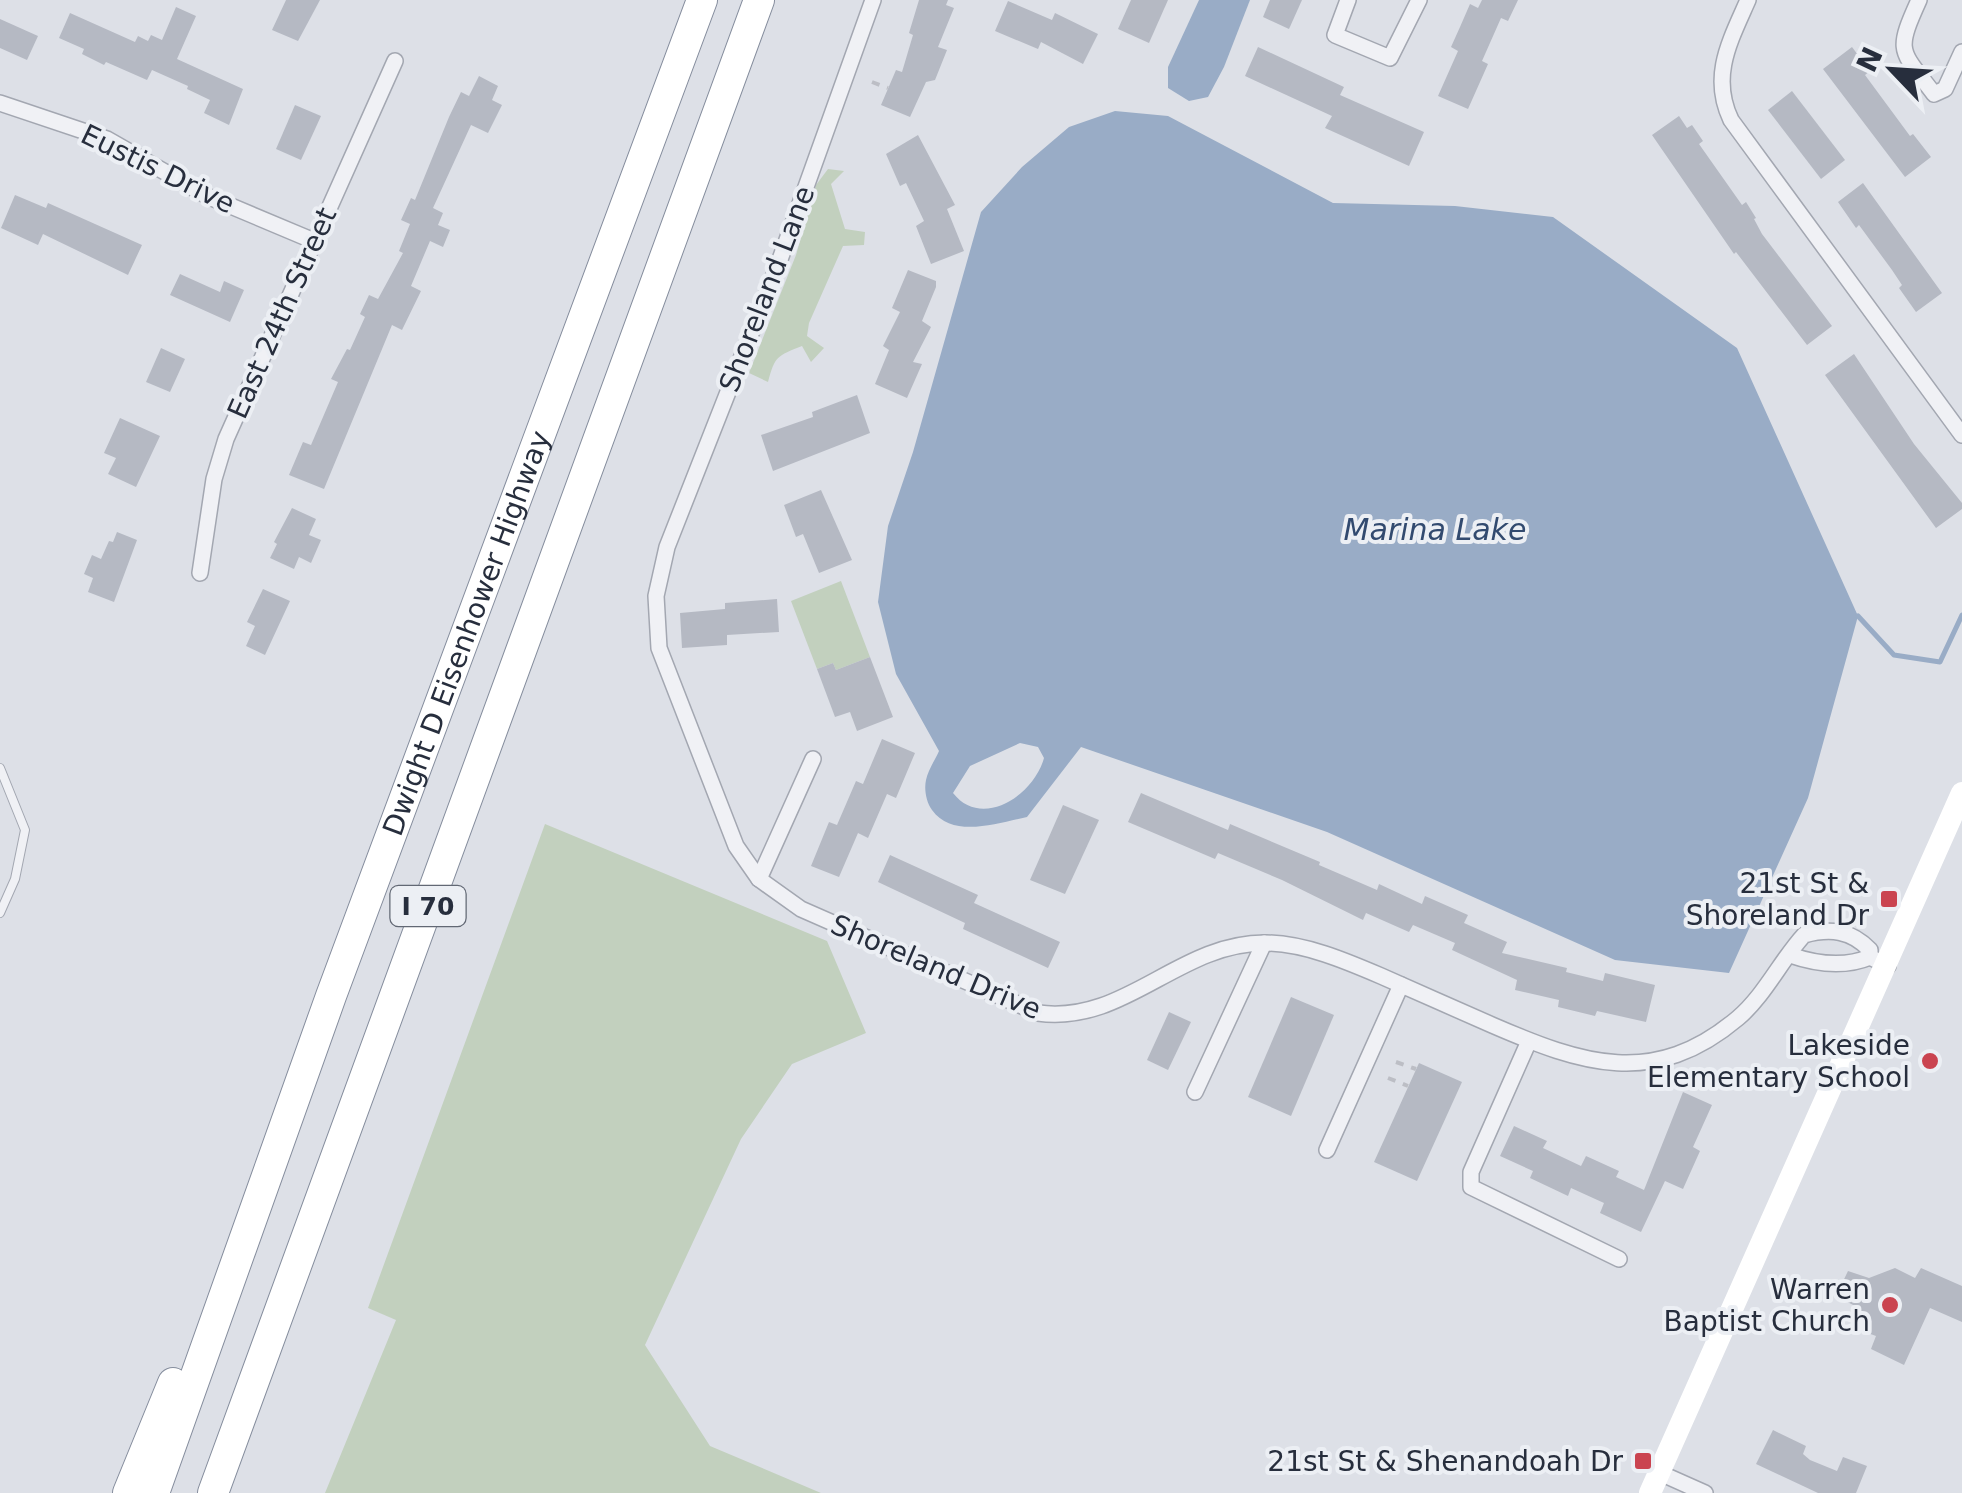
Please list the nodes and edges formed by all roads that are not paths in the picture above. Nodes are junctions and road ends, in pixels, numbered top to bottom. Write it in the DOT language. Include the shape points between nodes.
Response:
graph roads {
  1 [pos="702,0"];
  2 [pos="758,0"];
  3 [pos="873,0"];
  4 [pos="1348,0"];
  5 [pos="1419,0"];
  6 [pos="1748,0"];
  7 [pos="1919,0"];
  8 [pos="1962,52"];
  9 [pos="395,61"];
  10 [pos="0,103"];
  11 [pos="314,241"];
  12 [pos="1962,435"];
  13 [pos="200,573"];
  14 [pos="658,578"];
  15 [pos="813,759"];
  16 [pos="0,768"];
  17 [pos="1962,793"];
  18 [pos="759,880"];
  19 [pos="0,913"];
  20 [pos="1264,943"];
  21 [pos="1790,954"];
  22 [pos="1879,961"];
  23 [pos="1401,985"];
  24 [pos="331,996"];
  25 [pos="1529,1041"];
  26 [pos="1195,1092"];
  27 [pos="1327,1150"];
  28 [pos="324,1188"];
  29 [pos="1619,1259"];
  30 [pos="1655,1483"];
  31 [pos="128,1493"];
  32 [pos="154,1493"];
  33 [pos="213,1493"];
  34 [pos="228,1493"];
  35 [pos="1705,1493"];
  1 -- 24 [label="highway, Dwight D Eisenhower Highway / I 70"];
  2 -- 28 [label="highway, Dwight D Eisenhower Highway / I 70"];
  3 -- 14 [label="street, Shoreland Lane"];
  4 -- 5 [label="street" via="1333,32 1390,58"];
  6 -- 12 [label="street" via="1725,54 1722,100"];
  7 -- 8 [label="street" via="1902,48 1934,94 1945,89"];
  9 -- 11 [label="street, East 24th Street"];
  10 -- 11 [label="street, Eustis Drive" via="106,139 200,193"];
  11 -- 13 [label="street, East 24th Street" via="226,438"];
  14 -- 18 [label="street, Shoreland Drive" via="656,631 666,672 736,846"];
  15 -- 18 [label="street"];
  16 -- 19 [label="lane" via="26,830"];
  17 -- 22 [label="main road"];
  18 -- 20 [label="street, Shoreland Drive" via="801,909 1030,1011 1057,1016 1102,1009 1195,960"];
  20 -- 23 [label="street, Shoreland Drive" via="1322,954"];
  20 -- 26 [label="street"];
  21 -- 22 [label="street" via="1829,963"];
  21 -- 22 [label="street, Shoreland Drive" via="1804,934 1837,931 1861,940"];
  21 -- 25 [label="street, Shoreland Drive" via="1738,1018 1670,1056 1600,1063"];
  22 -- 30 [label="main road"];
  23 -- 25 [label="street, Shoreland Drive"];
  23 -- 27 [label="street"];
  24 -- 31 [label="highway"];
  24 -- 32 [label="highway, Dwight D Eisenhower Highway / I 70"];
  25 -- 29 [label="street" via="1471,1172 1471,1187"];
  28 -- 33 [label="highway, Dwight D Eisenhower Highway / I 70"];
  28 -- 34 [label="highway"];
  30 -- 35 [label="street"];
}
